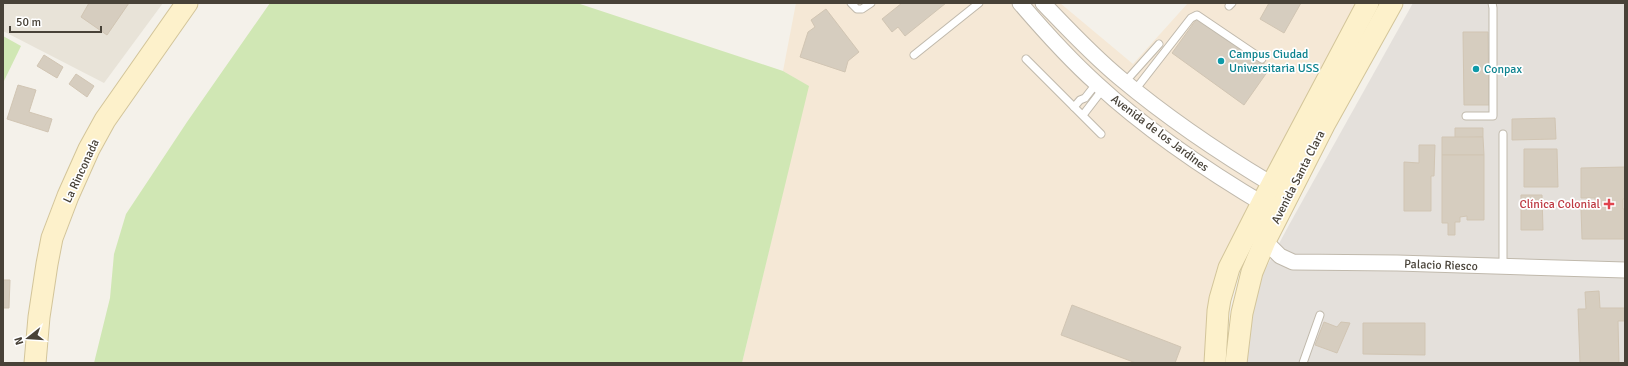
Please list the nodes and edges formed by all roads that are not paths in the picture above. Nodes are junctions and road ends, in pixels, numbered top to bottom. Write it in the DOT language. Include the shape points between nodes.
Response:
graph roads {
  1 [pos="187,3"];
  2 [pos="851,3"];
  3 [pos="871,3"];
  4 [pos="980,3"];
  5 [pos="1020,3"];
  6 [pos="1043,3"];
  7 [pos="1368,3"];
  8 [pos="1392,3"];
  9 [pos="1492,3"];
  10 [pos="1159,44"];
  11 [pos="914,55"];
  12 [pos="1262,59"];
  13 [pos="1026,60"];
  14 [pos="1105,64"];
  15 [pos="1127,83"];
  16 [pos="1100,86"];
  17 [pos="1074,107"];
  18 [pos="1083,115"];
  19 [pos="1466,116"];
  20 [pos="1101,134"];
  21 [pos="1503,134"];
  22 [pos="1281,189"];
  23 [pos="1270,208"];
  24 [pos="1265,241"];
  25 [pos="1503,267"];
  26 [pos="1625,270"];
  27 [pos="1320,315"];
  28 [pos="35,363"];
  29 [pos="1215,363"];
  30 [pos="1236,363"];
  31 [pos="1303,363"];
  1 -- 28 [label="street, La Rinconada" via="105,120 68,196 52,238 46,264"];
  2 -- 3 [label="lane" via="857,9"];
  4 -- 11 [label="lane"];
  5 -- 16 [label="street, Avenida de los Jardines" via="1061,49"];
  6 -- 14 [label="street, Avenida de los Jardines"];
  7 -- 22 [label="street, Avenida Santa Clara"];
  8 -- 22 [label="street, Avenida Santa Clara" via="1324,125"];
  9 -- 19 [label="lane" via="1493,116"];
  10 -- 15 [label="lane"];
  12 -- 15 [label="lane" via="1197,14"];
  13 -- 17 [label="lane"];
  14 -- 15 [label="street, Avenida de los Jardines"];
  14 -- 16 [label="street"];
  15 -- 16 [label="street" via="1111,80"];
  15 -- 22 [label="street, Avenida de los Jardines" via="1198,136"];
  16 -- 17 [label="lane"];
  16 -- 18 [label="lane"];
  16 -- 23 [label="street, Avenida de los Jardines" via="1165,140"];
  17 -- 18 [label="lane"];
  18 -- 20 [label="lane"];
  21 -- 25 [label="lane"];
  22 -- 23 [label="street, Avenida Santa Clara"];
  23 -- 24 [label="street, Avenida Santa Clara"];
  23 -- 29 [label="street, Avenida Santa Clara" via="1236,252 1225,281 1218,311"];
  24 -- 25 [label="street, Palacio Riesco" via="1280,256 1293,262"];
  24 -- 30 [label="street, Avenida Santa Clara" via="1245,297"];
  25 -- 26 [label="street, Palacio Riesco"];
  27 -- 31 [label="lane"];
}
